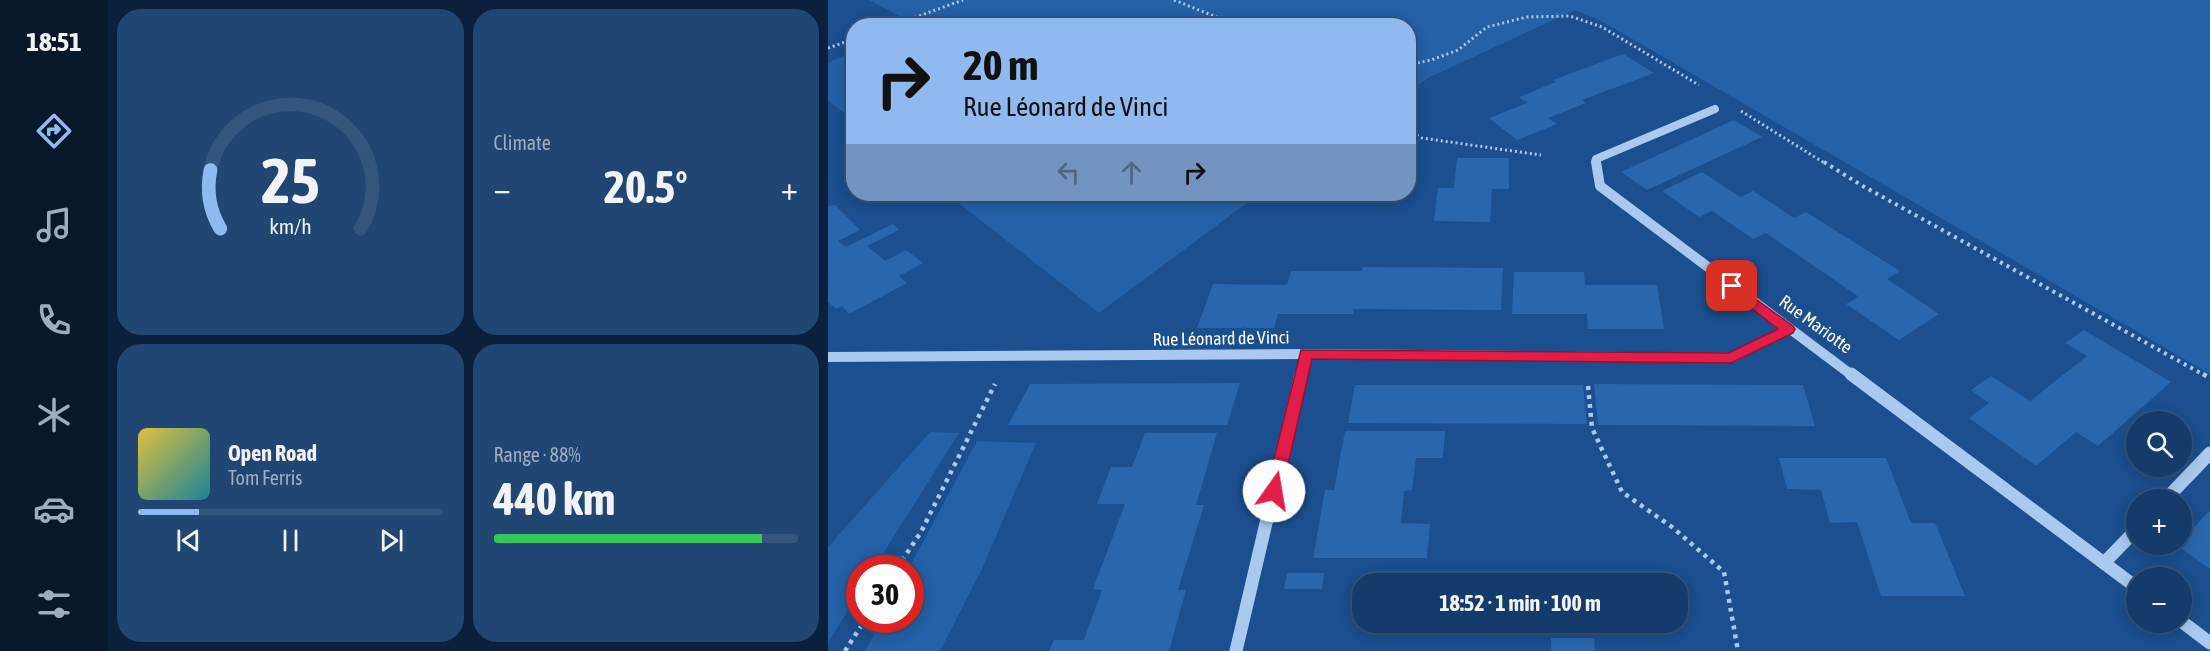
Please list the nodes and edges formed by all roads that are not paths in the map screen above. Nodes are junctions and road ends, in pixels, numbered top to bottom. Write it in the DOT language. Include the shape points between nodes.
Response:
graph roads {
  1 [pos="1715,109"];
  2 [pos="1788,329"];
  3 [pos="1306,354"];
  4 [pos="828,357"];
  5 [pos="2210,453"];
  6 [pos="2176,489"];
  7 [pos="2126,540"];
  8 [pos="2104,563"];
  9 [pos="2126,580"];
  10 [pos="2192,629"];
  11 [pos="2210,643"];
  12 [pos="1236,651"];
  1 -- 2 [label="street, Rue Mariotte" via="1596,159 1600,186"];
  2 -- 3 [label="street, Rue Léonard de Vinci" via="1731,358"];
  2 -- 8 [label="street, Rue Mariotte"];
  3 -- 4 [label="street, Rue Léonard de Vinci"];
  3 -- 12 [label="street"];
  5 -- 6 [label="street"];
  7 -- 8 [label="street"];
  8 -- 9 [label="street, Rue Mariotte"];
  10 -- 11 [label="street"];
}
